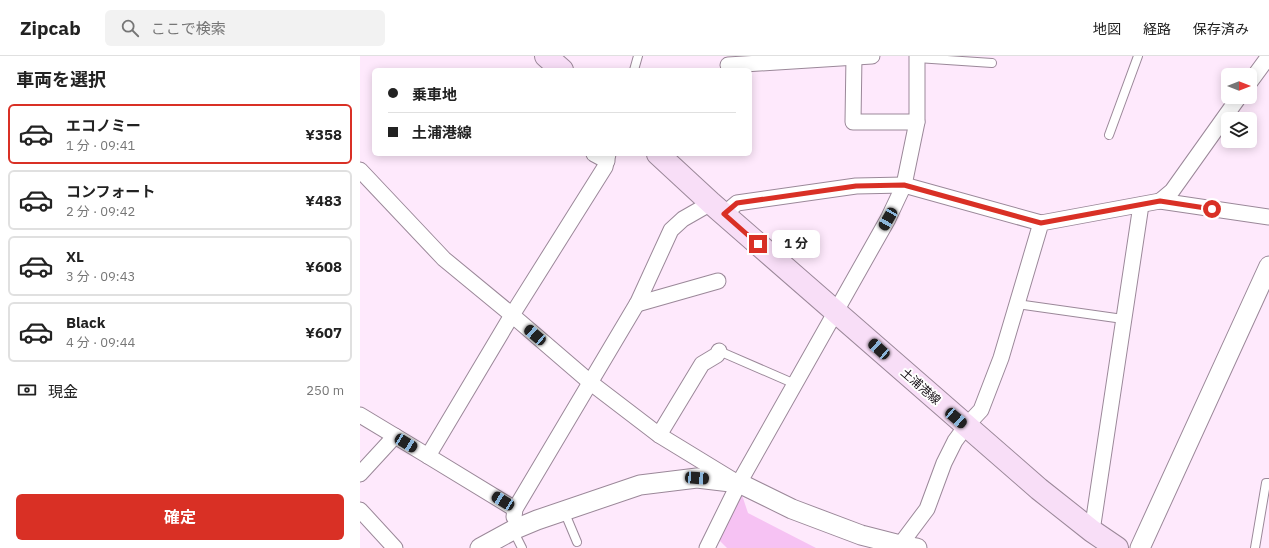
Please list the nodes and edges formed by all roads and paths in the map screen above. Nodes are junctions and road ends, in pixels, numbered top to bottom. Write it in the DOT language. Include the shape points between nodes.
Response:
graph roads {
  1 [pos="546,56"];
  2 [pos="638,56"];
  3 [pos="854,56"];
  4 [pos="872,56"];
  5 [pos="1138,56"];
  6 [pos="838,57"];
  7 [pos="917,57"];
  8 [pos="756,60"];
  9 [pos="1267,62"];
  10 [pos="992,63"];
  11 [pos="728,65"];
  12 [pos="560,68"];
  13 [pos="635,68"];
  14 [pos="1257,74"];
  15 [pos="1234,104"];
  16 [pos="917,122"];
  17 [pos="1109,135"];
  18 [pos="603,156"];
  19 [pos="660,156"];
  20 [pos="360,170"];
  21 [pos="904,185"];
  22 [pos="1160,201"];
  23 [pos="1141,205"];
  24 [pos="718,208"];
  25 [pos="1269,217"];
  26 [pos="1041,223"];
  27 [pos="1269,266"];
  28 [pos="718,281"];
  29 [pos="637,304"];
  30 [pos="1017,304"];
  31 [pos="835,311"];
  32 [pos="512,315"];
  33 [pos="1123,319"];
  34 [pos="719,351"];
  35 [pos="591,383"];
  36 [pos="794,384"];
  37 [pos="360,415"];
  38 [pos="966,426"];
  39 [pos="659,435"];
  40 [pos="395,436"];
  41 [pos="428,456"];
  42 [pos="360,474"];
  43 [pos="738,483"];
  44 [pos="1269,483"];
  45 [pos="515,509"];
  46 [pos="360,510"];
  47 [pos="564,511"];
  48 [pos="513,530"];
  49 [pos="1092,531"];
  50 [pos="577,542"];
  51 [pos="908,547"];
  52 [pos="395,548"];
  53 [pos="480,548"];
  54 [pos="522,548"];
  55 [pos="707,548"];
  56 [pos="1117,548"];
  57 [pos="1140,548"];
  58 [pos="1255,548"];
  1 -- 12 [label="main road"];
  2 -- 13 [label="lane"];
  3 -- 4 [label="street"];
  3 -- 6 [label="street"];
  3 -- 16 [label="street" via="853,122"];
  5 -- 17 [label="lane"];
  6 -- 8 [label="street"];
  7 -- 10 [label="lane"];
  7 -- 16 [label="street"];
  8 -- 11 [label="street"];
  9 -- 14 [label="street"];
  15 -- 22 [label="street" via="1172,191"];
  16 -- 21 [label="street"];
  18 -- 32 [label="street" via="605,167"];
  19 -- 24 [label="main road, 土浦港線"];
  20 -- 32 [label="street" via="444,259"];
  21 -- 24 [label="street" via="856,186"];
  21 -- 26 [label="street"];
  21 -- 31 [label="street" via="888,219"];
  22 -- 23 [label="street"];
  22 -- 25 [label="street"];
  23 -- 26 [label="street"];
  23 -- 33 [label="street"];
  24 -- 29 [label="street" via="683,219 671,230"];
  24 -- 31 [label="main road, 土浦港線"];
  26 -- 30 [label="street"];
  27 -- 57 [label="street"];
  28 -- 29 [label="street"];
  29 -- 35 [label="street"];
  30 -- 33 [label="lane"];
  30 -- 38 [label="street" via="1001,358 981,410"];
  31 -- 36 [label="street"];
  31 -- 38 [label="main road, 土浦港線"];
  32 -- 35 [label="street"];
  32 -- 41 [label="street"];
  33 -- 49 [label="street"];
  34 -- 36 [label="lane"];
  34 -- 39 [label="street" via="702,364"];
  35 -- 39 [label="street"];
  35 -- 45 [label="street"];
  36 -- 43 [label="street"];
  37 -- 40 [label="street"];
  38 -- 49 [label="main road, 土浦港線"];
  38 -- 51 [label="street" via="944,463 927,509"];
  39 -- 43 [label="street"];
  40 -- 41 [label="street"];
  40 -- 42 [label="street"];
  41 -- 45 [label="street"];
  43 -- 47 [label="street" via="697,478 640,485"];
  43 -- 51 [label="street" via="792,509 860,534"];
  43 -- 55 [label="street"];
  44 -- 58 [label="lane" via="1266,483"];
  45 -- 48 [label="street"];
  46 -- 52 [label="street"];
  47 -- 48 [label="street"];
  47 -- 50 [label="lane"];
  48 -- 53 [label="street"];
  48 -- 54 [label="lane"];
  49 -- 56 [label="main road, 土浦港線"];
}
